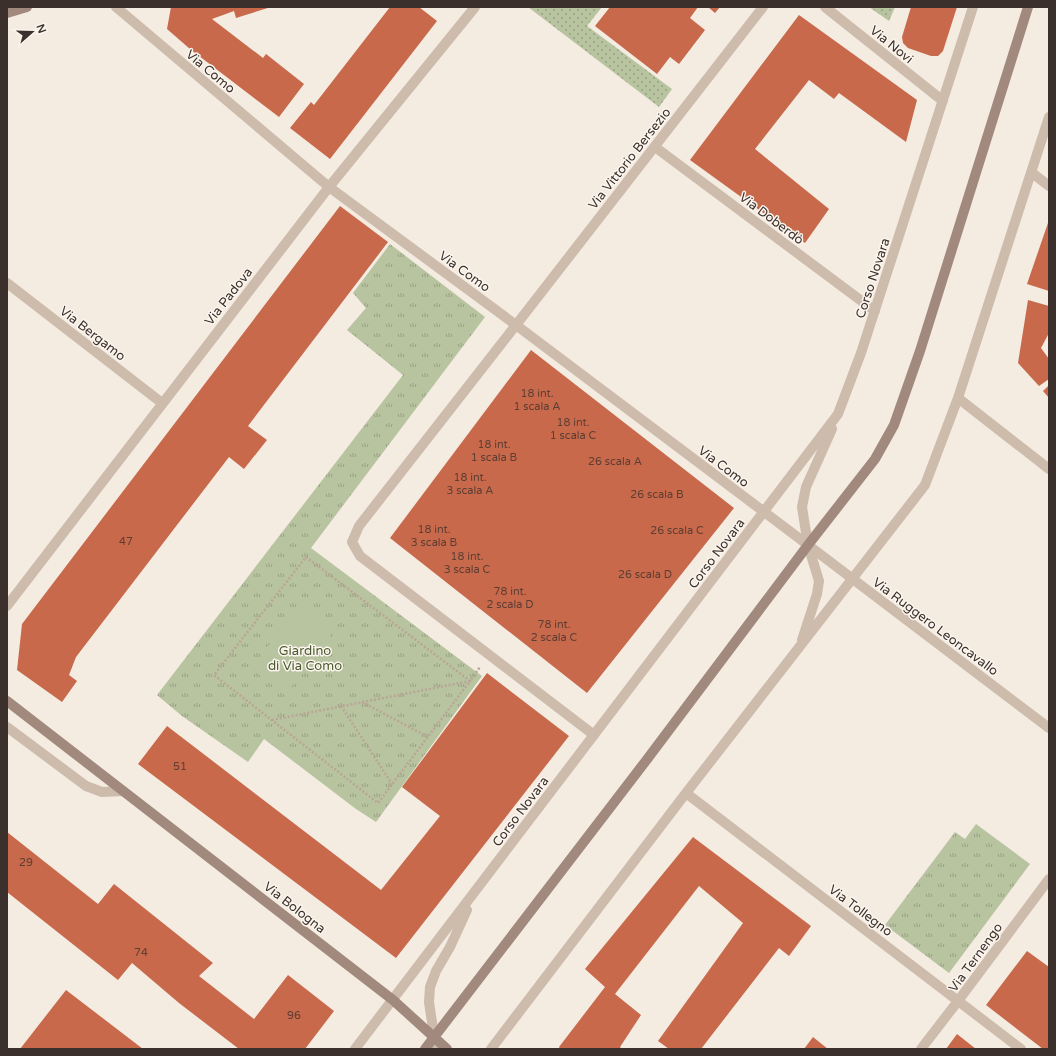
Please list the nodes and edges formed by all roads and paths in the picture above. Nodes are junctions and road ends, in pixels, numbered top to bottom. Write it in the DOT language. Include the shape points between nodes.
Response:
graph roads {
  1 [pos="28,7"];
  2 [pos="116,7"];
  3 [pos="475,7"];
  4 [pos="763,7"];
  5 [pos="825,7"];
  6 [pos="973,7"];
  7 [pos="1028,7"];
  8 [pos="7,14"];
  9 [pos="943,101"];
  10 [pos="1049,117"];
  11 [pos="655,147"];
  12 [pos="1031,172"];
  13 [pos="1049,186"];
  14 [pos="329,187"];
  15 [pos="7,282"];
  16 [pos="875,311"];
  17 [pos="516,325"];
  18 [pos="958,398"];
  19 [pos="162,403"];
  20 [pos="838,414"];
  21 [pos="1049,469"];
  22 [pos="764,512"];
  23 [pos="808,545"];
  24 [pos="853,579"];
  25 [pos="7,606"];
  26 [pos="800,647"];
  27 [pos="470,681"];
  28 [pos="7,701"];
  29 [pos="362,702"];
  30 [pos="341,706"];
  31 [pos="272,720"];
  32 [pos="7,727"];
  33 [pos="1049,728"];
  34 [pos="594,735"];
  35 [pos="428,737"];
  36 [pos="392,784"];
  37 [pos="123,791"];
  38 [pos="686,793"];
  39 [pos="1049,879"];
  40 [pos="474,893"];
  41 [pos="393,1000"];
  42 [pos="958,1001"];
  43 [pos="434,1037"];
  44 [pos="356,1049"];
  45 [pos="425,1049"];
  46 [pos="436,1049"];
  47 [pos="447,1049"];
  48 [pos="491,1049"];
  49 [pos="921,1049"];
  50 [pos="1021,1049"];
  1 -- 8 [label="main road"];
  2 -- 14 [label="street, Via Como"];
  3 -- 14 [label="street, Via Padova"];
  4 -- 11 [label="street, Via Vittorio Bersezio"];
  5 -- 9 [label="street, Via Novi"];
  6 -- 9 [label="street, Corso Novara"];
  7 -- 23 [label="main road" via="894,425 874,461"];
  9 -- 16 [label="street, Corso Novara"];
  10 -- 12 [label="street"];
  11 -- 16 [label="street, Via Doberdò"];
  11 -- 17 [label="street, Via Vittorio Bersezio"];
  12 -- 13 [label="street"];
  12 -- 18 [label="street"];
  14 -- 17 [label="street, Via Como"];
  14 -- 19 [label="street, Via Padova"];
  15 -- 19 [label="street, Via Bergamo"];
  16 -- 20 [label="street, Corso Novara"];
  17 -- 22 [label="street, Via Como"];
  17 -- 34 [label="street, Via Vittorio Bersezio" via="359,526 352,542 360,556"];
  18 -- 21 [label="street"];
  18 -- 24 [label="street" via="925,485"];
  19 -- 25 [label="street, Via Padova"];
  20 -- 22 [label="street, Corso Novara"];
  20 -- 23 [label="street" via="805,493 802,507"];
  22 -- 23 [label="street, Via Como"];
  22 -- 34 [label="street, Corso Novara"];
  23 -- 24 [label="street, Via Ruggero Leoncavallo"];
  23 -- 26 [label="street" via="819,581"];
  23 -- 43 [label="main road"];
  24 -- 26 [label="street"];
  24 -- 33 [label="street, Via Ruggero Leoncavallo"];
  26 -- 38 [label="street"];
  27 -- 29 [label="path"];
  27 -- 31 [label="path" via="306,557 214,674"];
  27 -- 35 [label="path"];
  28 -- 37 [label="main road, Via Bologna"];
  29 -- 30 [label="path"];
  29 -- 35 [label="path"];
  30 -- 31 [label="path"];
  30 -- 36 [label="path"];
  31 -- 36 [label="path" via="378,803"];
  32 -- 37 [label="street" via="86,786 102,792"];
  34 -- 40 [label="street, Corso Novara"];
  35 -- 36 [label="path"];
  37 -- 41 [label="main road, Via Bologna"];
  38 -- 42 [label="street, Via Tollegno"];
  38 -- 48 [label="street"];
  39 -- 42 [label="street, Via Ternengo"];
  40 -- 41 [label="street, Corso Novara"];
  40 -- 43 [label="street" via="430,987 429,1002"];
  41 -- 43 [label="main road, Via Bologna"];
  41 -- 44 [label="street, Corso Novara"];
  42 -- 49 [label="street, Via Ternengo"];
  42 -- 50 [label="street, Via Tollegno"];
  43 -- 45 [label="main road"];
  43 -- 46 [label="street"];
  43 -- 47 [label="main road, Via Bologna"];
}
